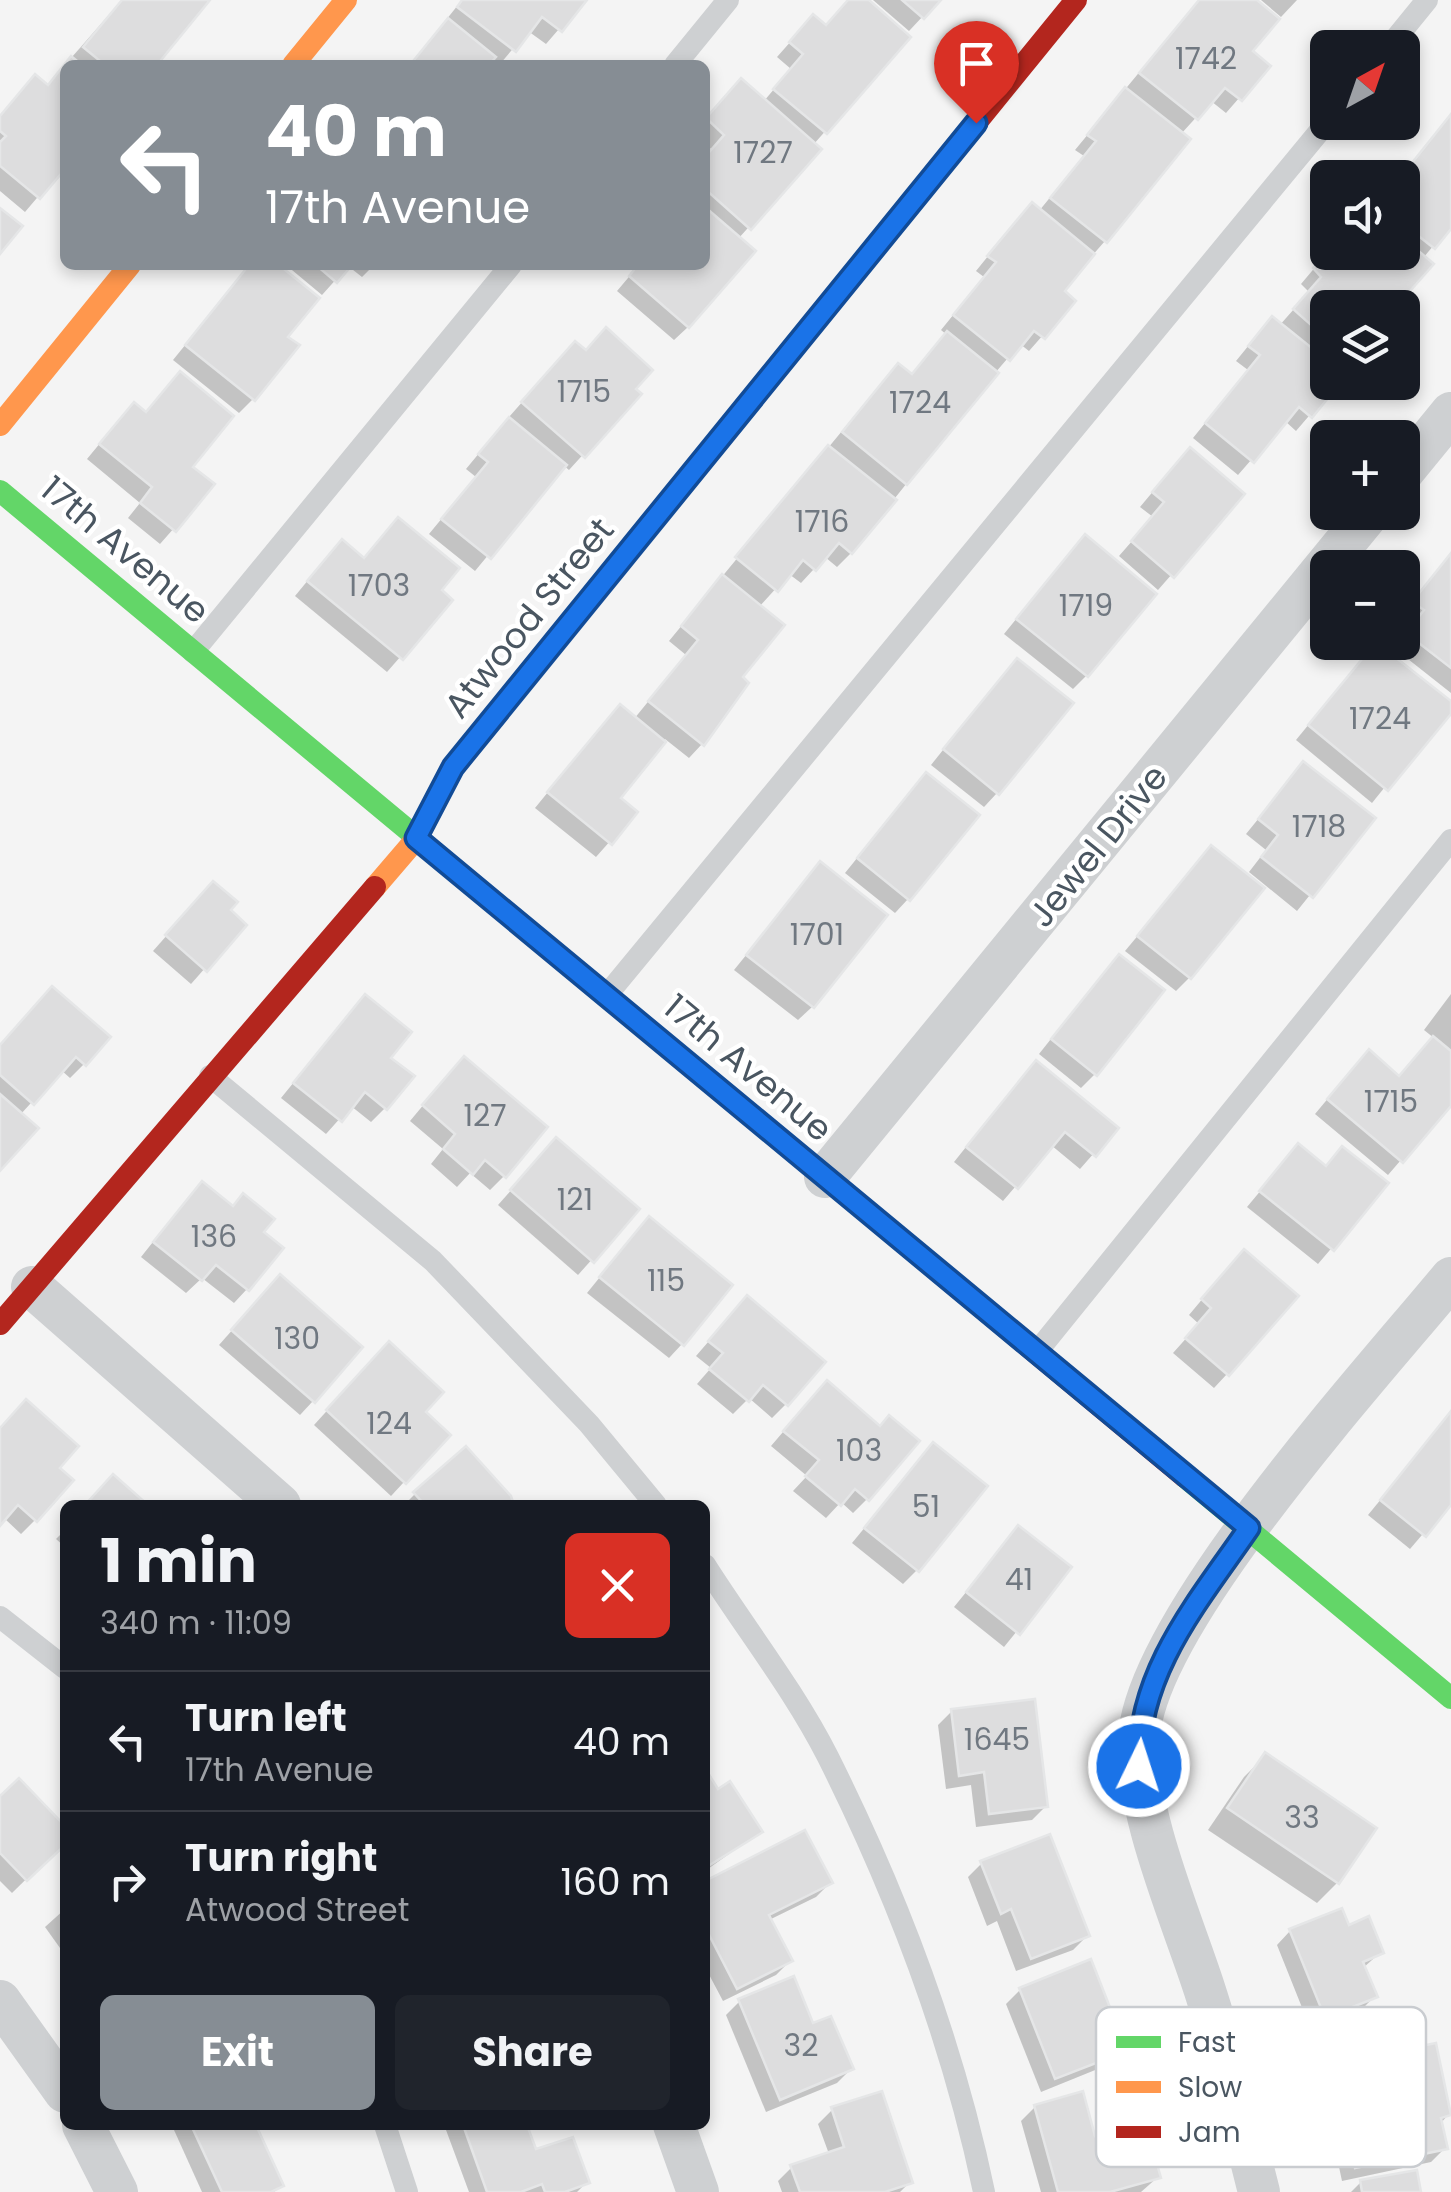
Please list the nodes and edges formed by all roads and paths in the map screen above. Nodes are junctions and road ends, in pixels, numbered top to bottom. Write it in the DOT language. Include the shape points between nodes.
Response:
graph roads {
  1 [pos="346,0"];
  2 [pos="728,0"];
  3 [pos="1076,0"];
  4 [pos="1427,0"];
  5 [pos="1403,30"];
  6 [pos="297,60"];
  7 [pos="679,60"];
  8 [pos="1312,140"];
  9 [pos="126,270"];
  10 [pos="507,270"];
  11 [pos="1451,413"];
  12 [pos="0,425"];
  13 [pos="1420,451"];
  14 [pos="0,491"];
  15 [pos="1355,530"];
  16 [pos="193,652"];
  17 [pos="416,838"];
  18 [pos="1451,840"];
  19 [pos="606,996"];
  20 [pos="210,1076"];
  21 [pos="825,1178"];
  22 [pos="1451,1278"];
  23 [pos="32,1287"];
  24 [pos="0,1324"];
  25 [pos="1036,1352"];
  26 [pos="274,1500"];
  27 [pos="652,1500"];
  28 [pos="1249,1528"];
  29 [pos="710,1573"];
  30 [pos="0,1617"];
  31 [pos="60,1664"];
  32 [pos="1451,1698"];
  33 [pos="0,2001"];
  34 [pos="1210,2007"];
  35 [pos="60,2085"];
  36 [pos="85,2130"];
  37 [pos="387,2130"];
  38 [pos="676,2130"];
  39 [pos="1253,2167"];
  40 [pos="117,2192"];
  41 [pos="407,2192"];
  42 [pos="698,2192"];
  43 [pos="984,2192"];
  44 [pos="1259,2192"];
  1 -- 6 [label="street"];
  2 -- 7 [label="lane"];
  3 -- 17 [label="street, Atwood Street" via="453,767"];
  4 -- 5 [label="lane"];
  8 -- 19 [label="lane"];
  9 -- 12 [label="street"];
  10 -- 16 [label="lane"];
  11 -- 13 [label="street"];
  14 -- 16 [label="street, 17th Avenue"];
  15 -- 21 [label="street, Jewel Drive"];
  16 -- 17 [label="street, 17th Avenue"];
  17 -- 19 [label="street, 17th Avenue"];
  17 -- 20 [label="street, Atwood Street"];
  18 -- 25 [label="lane"];
  19 -- 21 [label="street, 17th Avenue"];
  20 -- 23 [label="street, Atwood Street"];
  20 -- 27 [label="lane" via="433,1261"];
  21 -- 25 [label="street, 17th Avenue"];
  22 -- 28 [label="street"];
  23 -- 24 [label="street, Atwood Street"];
  23 -- 26 [label="street"];
  25 -- 28 [label="street, 17th Avenue"];
  28 -- 32 [label="street, 17th Avenue"];
  28 -- 34 [label="street" via="1175,1636 1147,1691 1138,1736 1144,1797"];
  29 -- 43 [label="lane" via="826,1754 895,1905 970,2124"];
  30 -- 31 [label="lane"];
  33 -- 35 [label="street"];
  36 -- 40 [label="street"];
  37 -- 41 [label="lane"];
  38 -- 42 [label="street"];
  39 -- 44 [label="street"];
}
